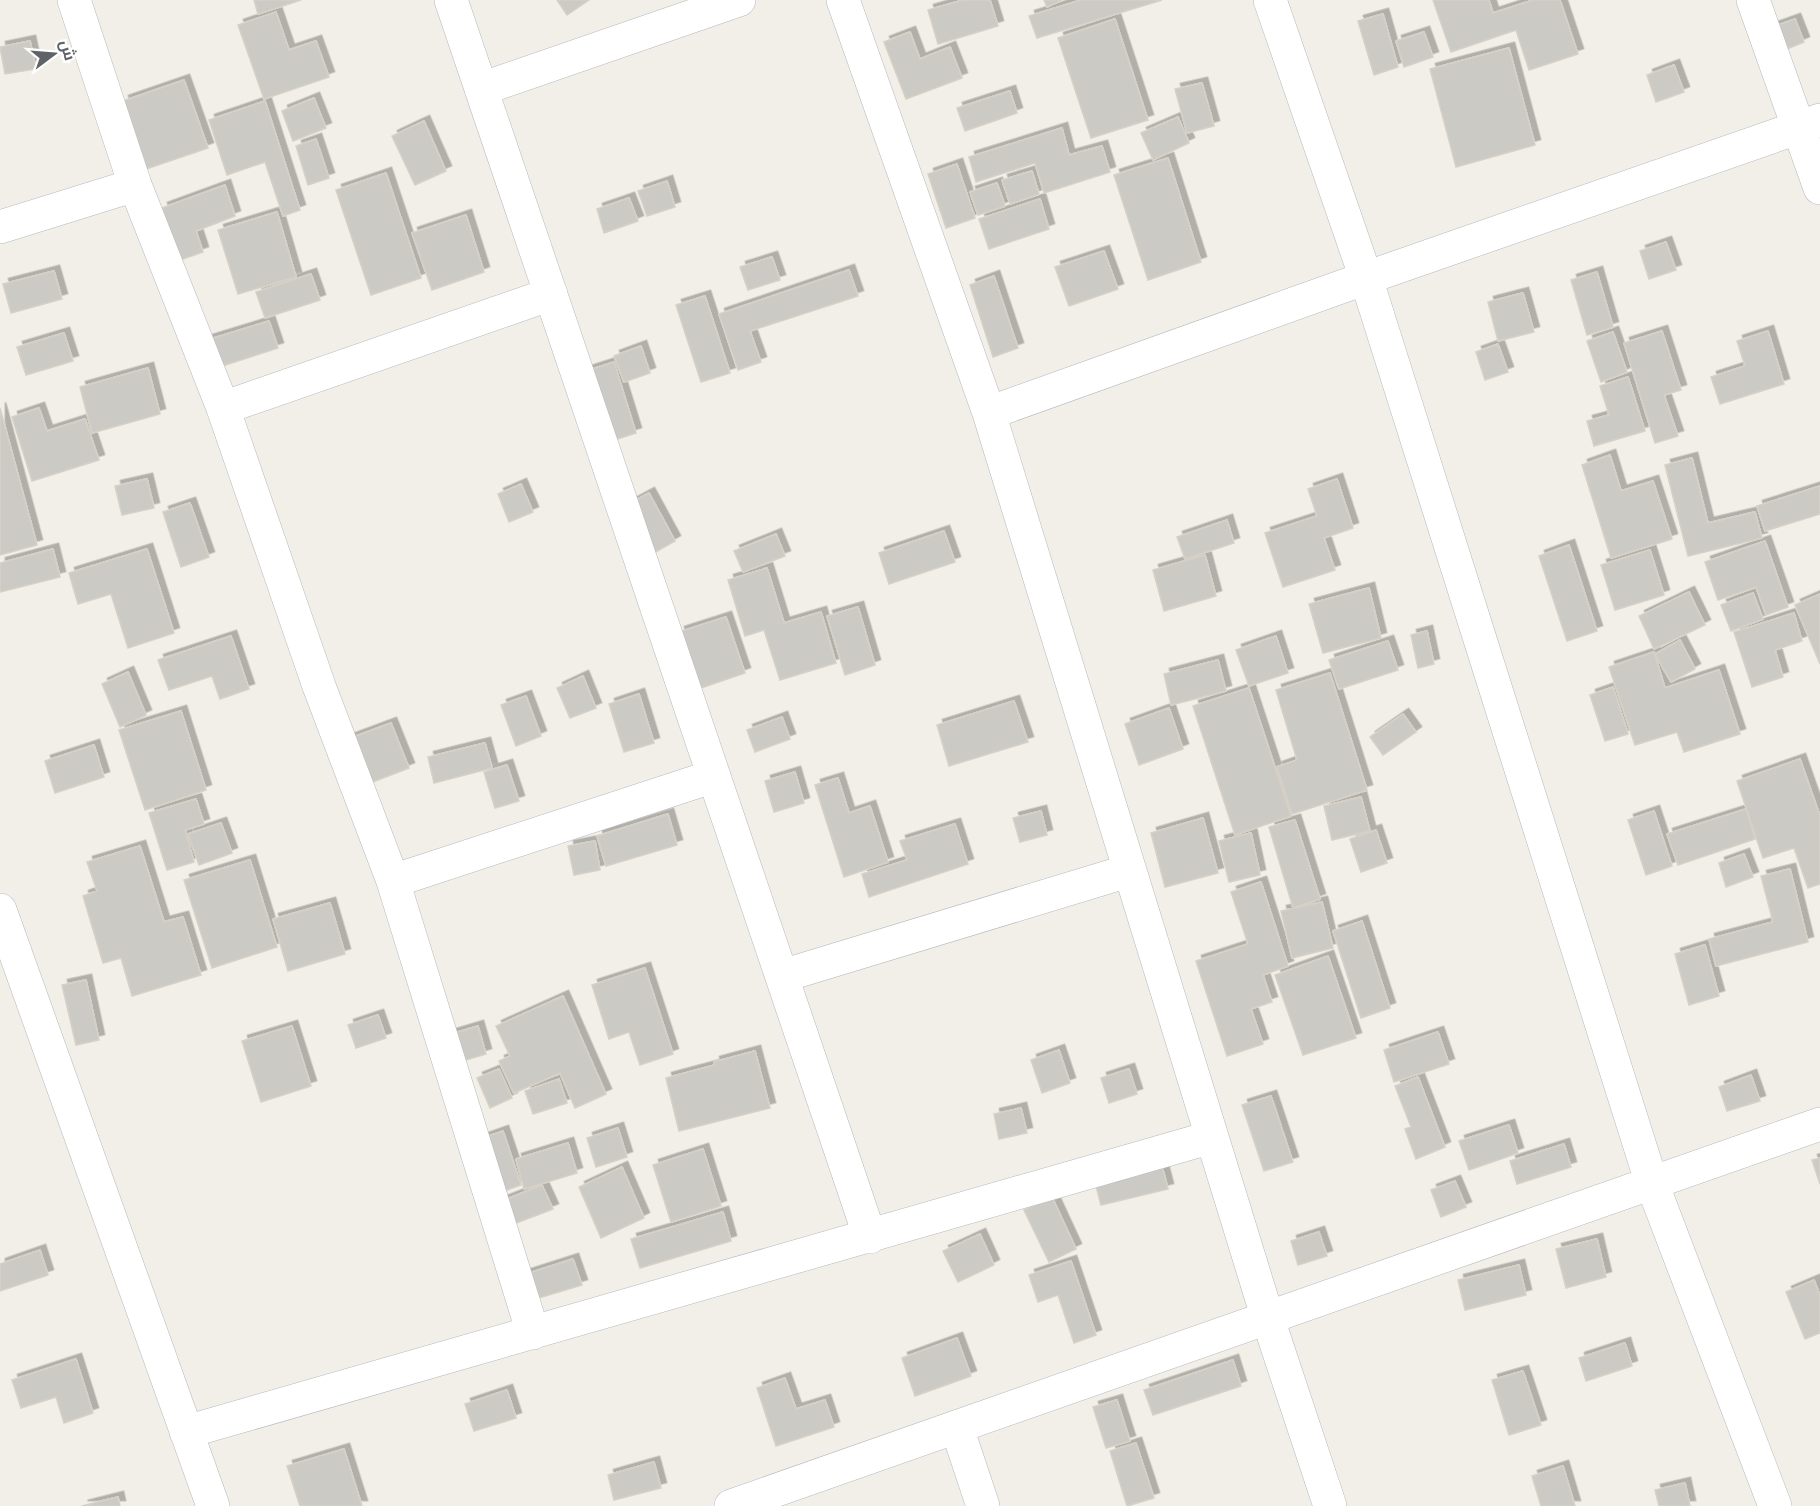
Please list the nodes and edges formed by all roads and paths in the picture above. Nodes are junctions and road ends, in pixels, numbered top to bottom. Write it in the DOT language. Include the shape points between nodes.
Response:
graph roads {
  1 [pos="74,0"];
  2 [pos="451,0"];
  3 [pos="739,0"];
  4 [pos="843,0"];
  5 [pos="1270,0"];
  6 [pos="1753,0"];
  7 [pos="481,89"];
  8 [pos="1810,123"];
  9 [pos="135,185"];
  10 [pos="1820,188"];
  11 [pos="0,227"];
  12 [pos="1366,278"];
  13 [pos="550,294"];
  14 [pos="223,408"];
  15 [pos="989,414"];
  16 [pos="714,776"];
  17 [pos="1128,871"];
  18 [pos="393,881"];
  19 [pos="0,910"];
  20 [pos="782,976"];
  21 [pos="1820,1124"];
  22 [pos="1212,1137"];
  23 [pos="1651,1181"];
  24 [pos="870,1237"];
  25 [pos="1268,1319"];
  26 [pos="533,1333"];
  27 [pos="957,1428"];
  28 [pos="186,1432"];
  29 [pos="213,1506"];
  30 [pos="731,1506"];
  31 [pos="983,1506"];
  32 [pos="1330,1506"];
  33 [pos="1775,1506"];
  1 -- 9 [label="street"];
  2 -- 7 [label="street"];
  3 -- 7 [label="street"];
  4 -- 15 [label="street"];
  5 -- 12 [label="street"];
  6 -- 8 [label="street"];
  7 -- 13 [label="street"];
  8 -- 10 [label="street"];
  8 -- 12 [label="street"];
  9 -- 11 [label="street"];
  9 -- 14 [label="street"];
  12 -- 15 [label="street"];
  12 -- 23 [label="street"];
  13 -- 14 [label="street"];
  13 -- 16 [label="street"];
  14 -- 18 [label="street" via="319,686"];
  15 -- 17 [label="street"];
  16 -- 18 [label="street"];
  16 -- 20 [label="street"];
  17 -- 20 [label="street"];
  17 -- 22 [label="street"];
  18 -- 26 [label="street"];
  19 -- 28 [label="street"];
  20 -- 24 [label="street"];
  21 -- 23 [label="street"];
  22 -- 24 [label="street"];
  22 -- 25 [label="street"];
  23 -- 25 [label="street"];
  23 -- 33 [label="street"];
  24 -- 26 [label="street"];
  25 -- 27 [label="street"];
  25 -- 32 [label="street"];
  26 -- 28 [label="street"];
  27 -- 30 [label="street"];
  27 -- 31 [label="street"];
  28 -- 29 [label="street"];
}
